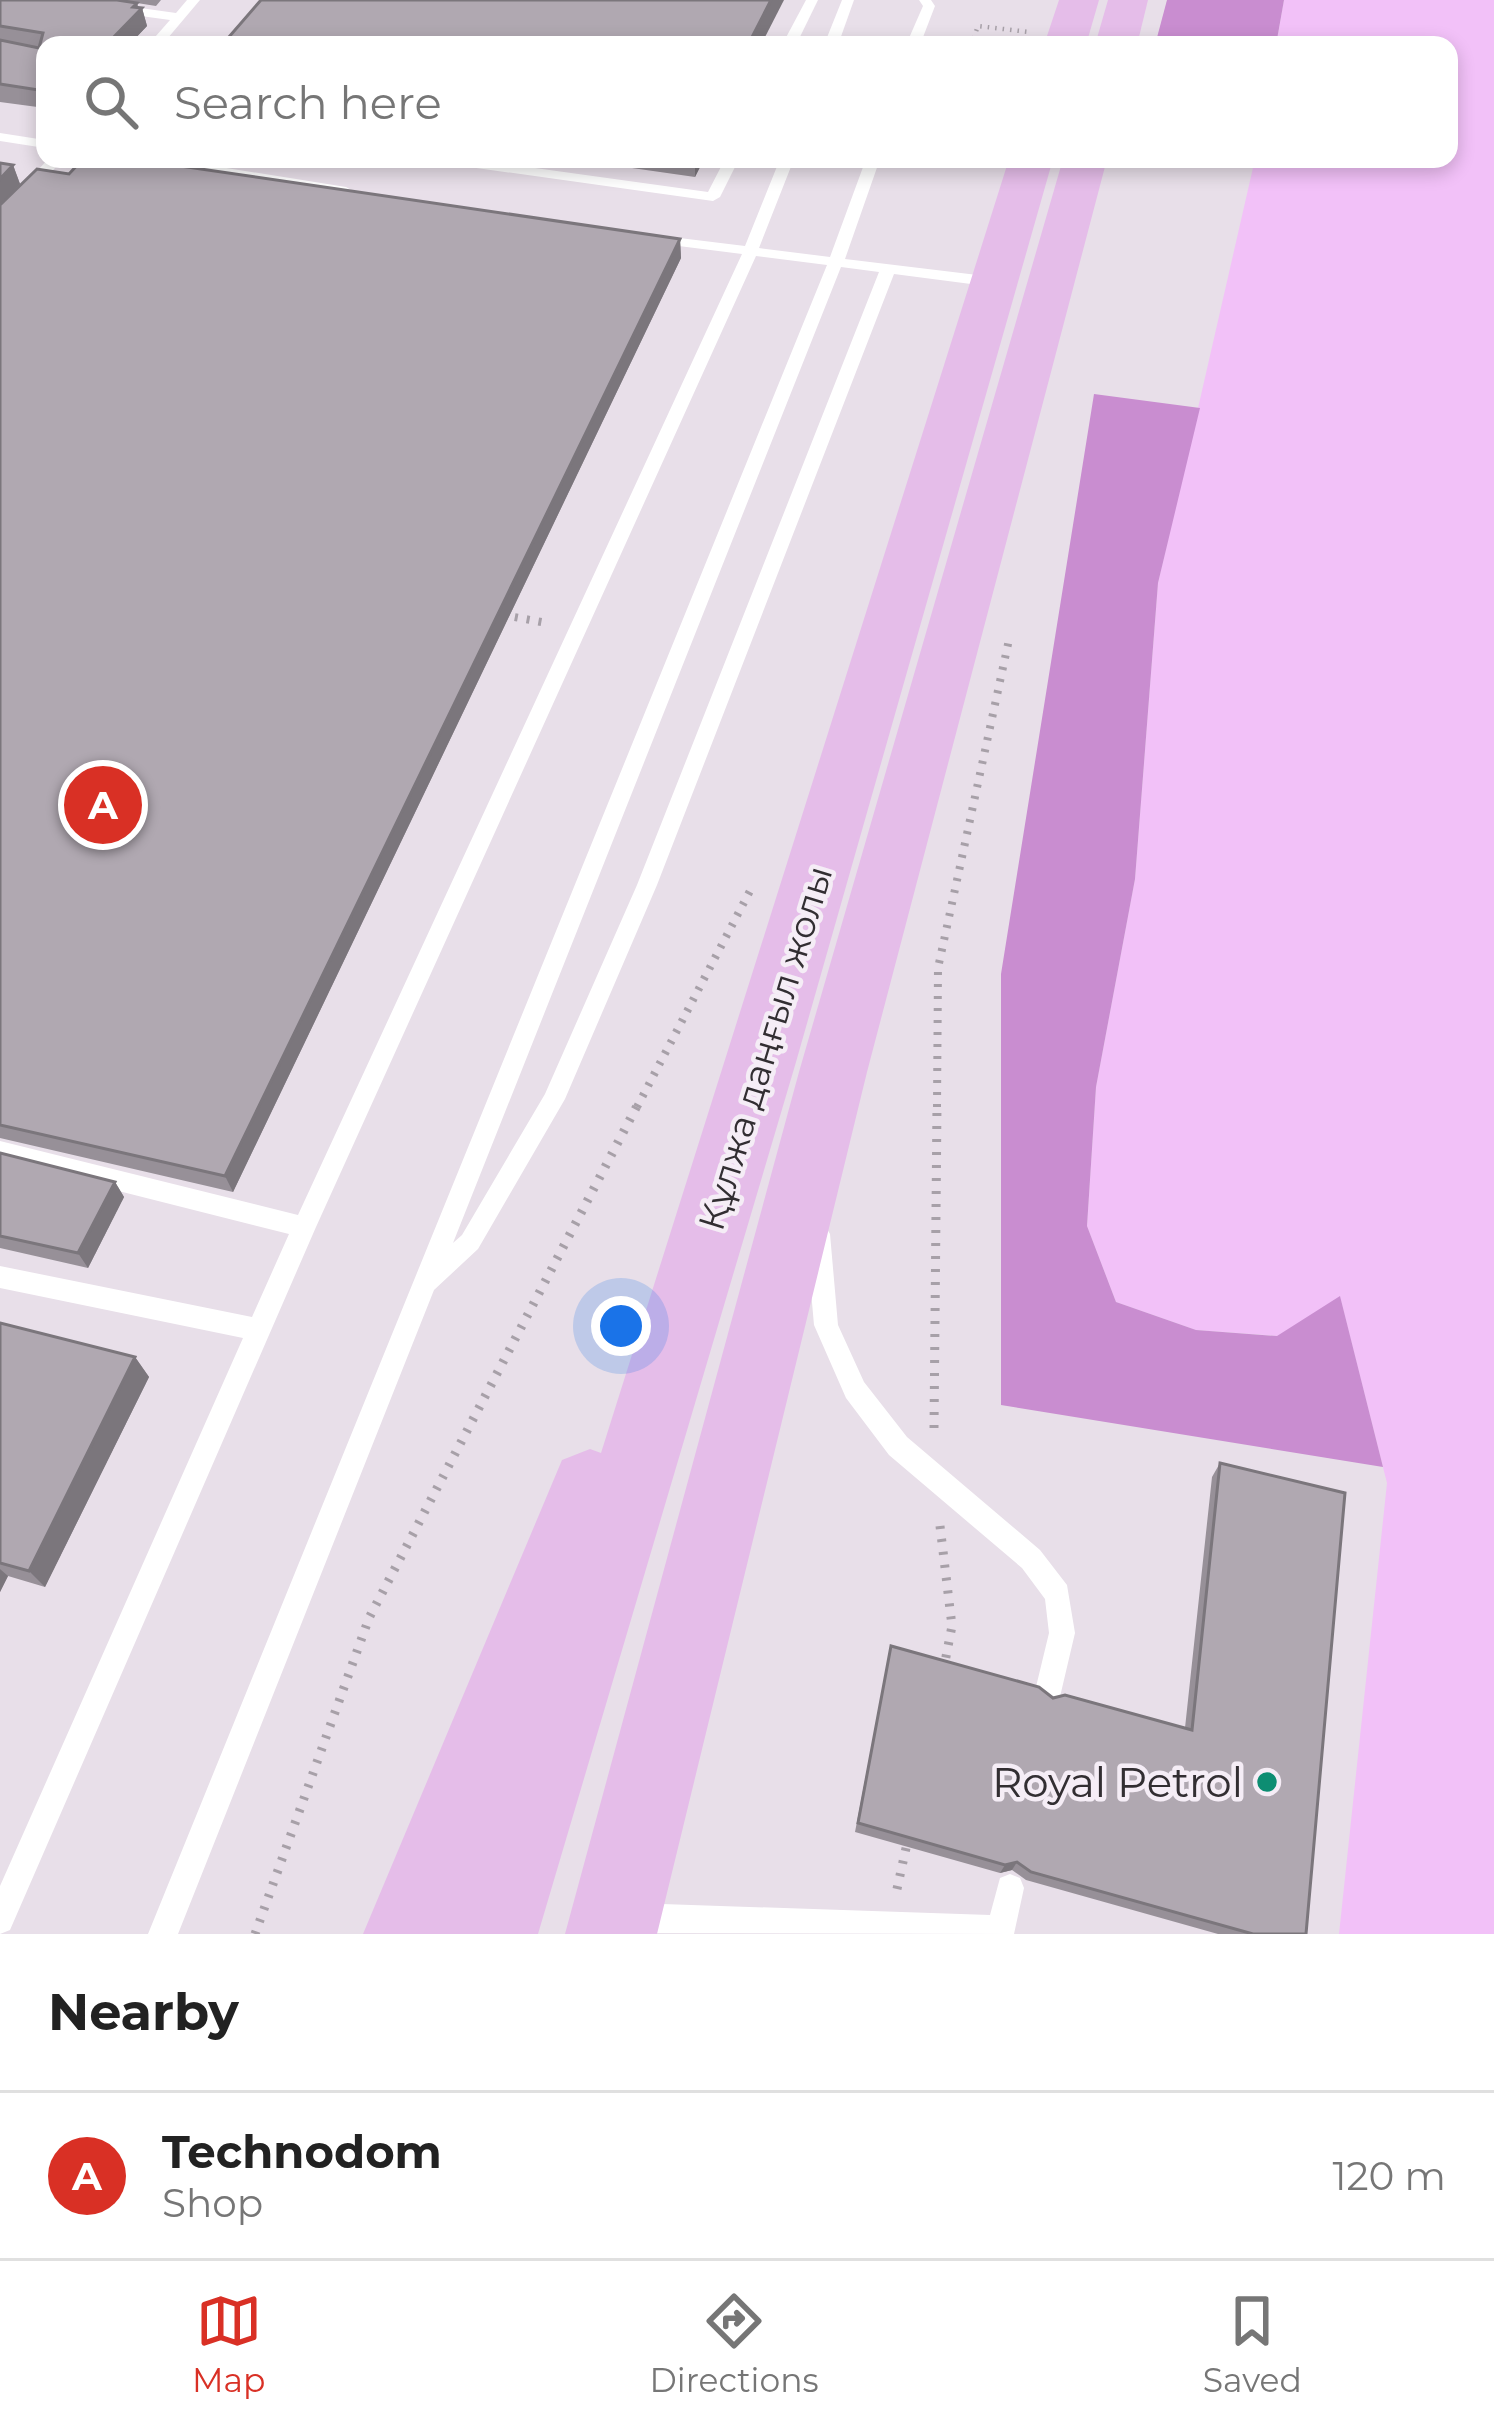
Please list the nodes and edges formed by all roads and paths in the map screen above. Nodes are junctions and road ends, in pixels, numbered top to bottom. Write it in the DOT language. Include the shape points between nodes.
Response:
graph roads {
  1 [pos="194,0"];
  2 [pos="812,0"];
  3 [pos="848,0"];
  4 [pos="925,0"];
  5 [pos="1079,0"];
  6 [pos="1128,0"];
  7 [pos="96,6"];
  8 [pos="180,17"];
  9 [pos="978,26"];
  10 [pos="162,36"];
  11 [pos="794,36"];
  12 [pos="834,36"];
  13 [pos="917,36"];
  14 [pos="974,36"];
  15 [pos="1068,36"];
  16 [pos="1118,36"];
  17 [pos="0,137"];
  18 [pos="36,143"];
  19 [pos="48,168"];
  20 [pos="201,168"];
  21 [pos="505,168"];
  22 [pos="728,168"];
  23 [pos="783,168"];
  24 [pos="870,168"];
  25 [pos="1028,168"];
  26 [pos="1082,168"];
  27 [pos="376,195"];
  28 [pos="0,221"];
  29 [pos="633,235"];
  30 [pos="750,254"];
  31 [pos="836,262"];
  32 [pos="888,269"];
  33 [pos="994,282"];
  34 [pos="484,611"];
  35 [pos="1013,622"];
  36 [pos="578,629"];
  37 [pos="758,876"];
  38 [pos="798,1067"];
  39 [pos="0,1150"];
  40 [pos="304,1227"];
  41 [pos="0,1277"];
  42 [pos="424,1285"];
  43 [pos="259,1330"];
  44 [pos="933,1475"];
  45 [pos="1049,1691"];
  46 [pos="938,1696"];
  47 [pos="909,1834"];
  48 [pos="1010,1888"];
  49 [pos="0,1920"];
  50 [pos="890,1927"];
  51 [pos="613,1929"];
  52 [pos="163,1934"];
  53 [pos="254,1934"];
  54 [pos="409,1934"];
  55 [pos="492,1934"];
  1 -- 8 [label="lane"];
  2 -- 11 [label="lane"];
  3 -- 12 [label="lane"];
  4 -- 13 [label="lane"];
  5 -- 15 [label="main road"];
  6 -- 16 [label="main road"];
  7 -- 8 [label="lane"];
  8 -- 10 [label="lane"];
  9 -- 14 [label="path"];
  17 -- 18 [label="lane"];
  19 -- 28 [label="lane"];
  20 -- 27 [label="lane"];
  21 -- 22 [label="lane" via="713,197"];
  23 -- 30 [label="lane"];
  24 -- 31 [label="lane"];
  25 -- 33 [label="main road, Құлжа даңғыл жолы"];
  26 -- 38 [label="main road, Құлжа даңғыл жолы"];
  29 -- 30 [label="lane"];
  30 -- 31 [label="lane"];
  30 -- 36 [label="lane"];
  31 -- 32 [label="lane"];
  31 -- 42 [label="lane"];
  32 -- 33 [label="lane"];
  32 -- 42 [label="lane" via="647,885 554,1099 470,1242"];
  33 -- 38 [label="main road, Құлжа даңғыл жолы"];
  34 -- 36 [label="path"];
  35 -- 44 [label="path" via="938,968"];
  36 -- 40 [label="lane"];
  37 -- 53 [label="path" via="369,1618"];
  38 -- 44 [label="lane" via="826,1325 855,1390 898,1446"];
  38 -- 51 [label="main road, Құлжа даңғыл жолы"];
  38 -- 54 [label="main road"];
  38 -- 55 [label="main road, Құлжа даңғыл жолы"];
  39 -- 40 [label="lane"];
  40 -- 43 [label="lane"];
  41 -- 43 [label="lane"];
  42 -- 52 [label="lane"];
  43 -- 49 [label="lane"];
  44 -- 45 [label="lane" via="1031,1559 1058,1594 1062,1633"];
  44 -- 46 [label="path" via="952,1626"];
  47 -- 50 [label="path"];
  48 -- 50 [label="lane" via="1000,1930"];
  50 -- 51 [label="lane"];
}
